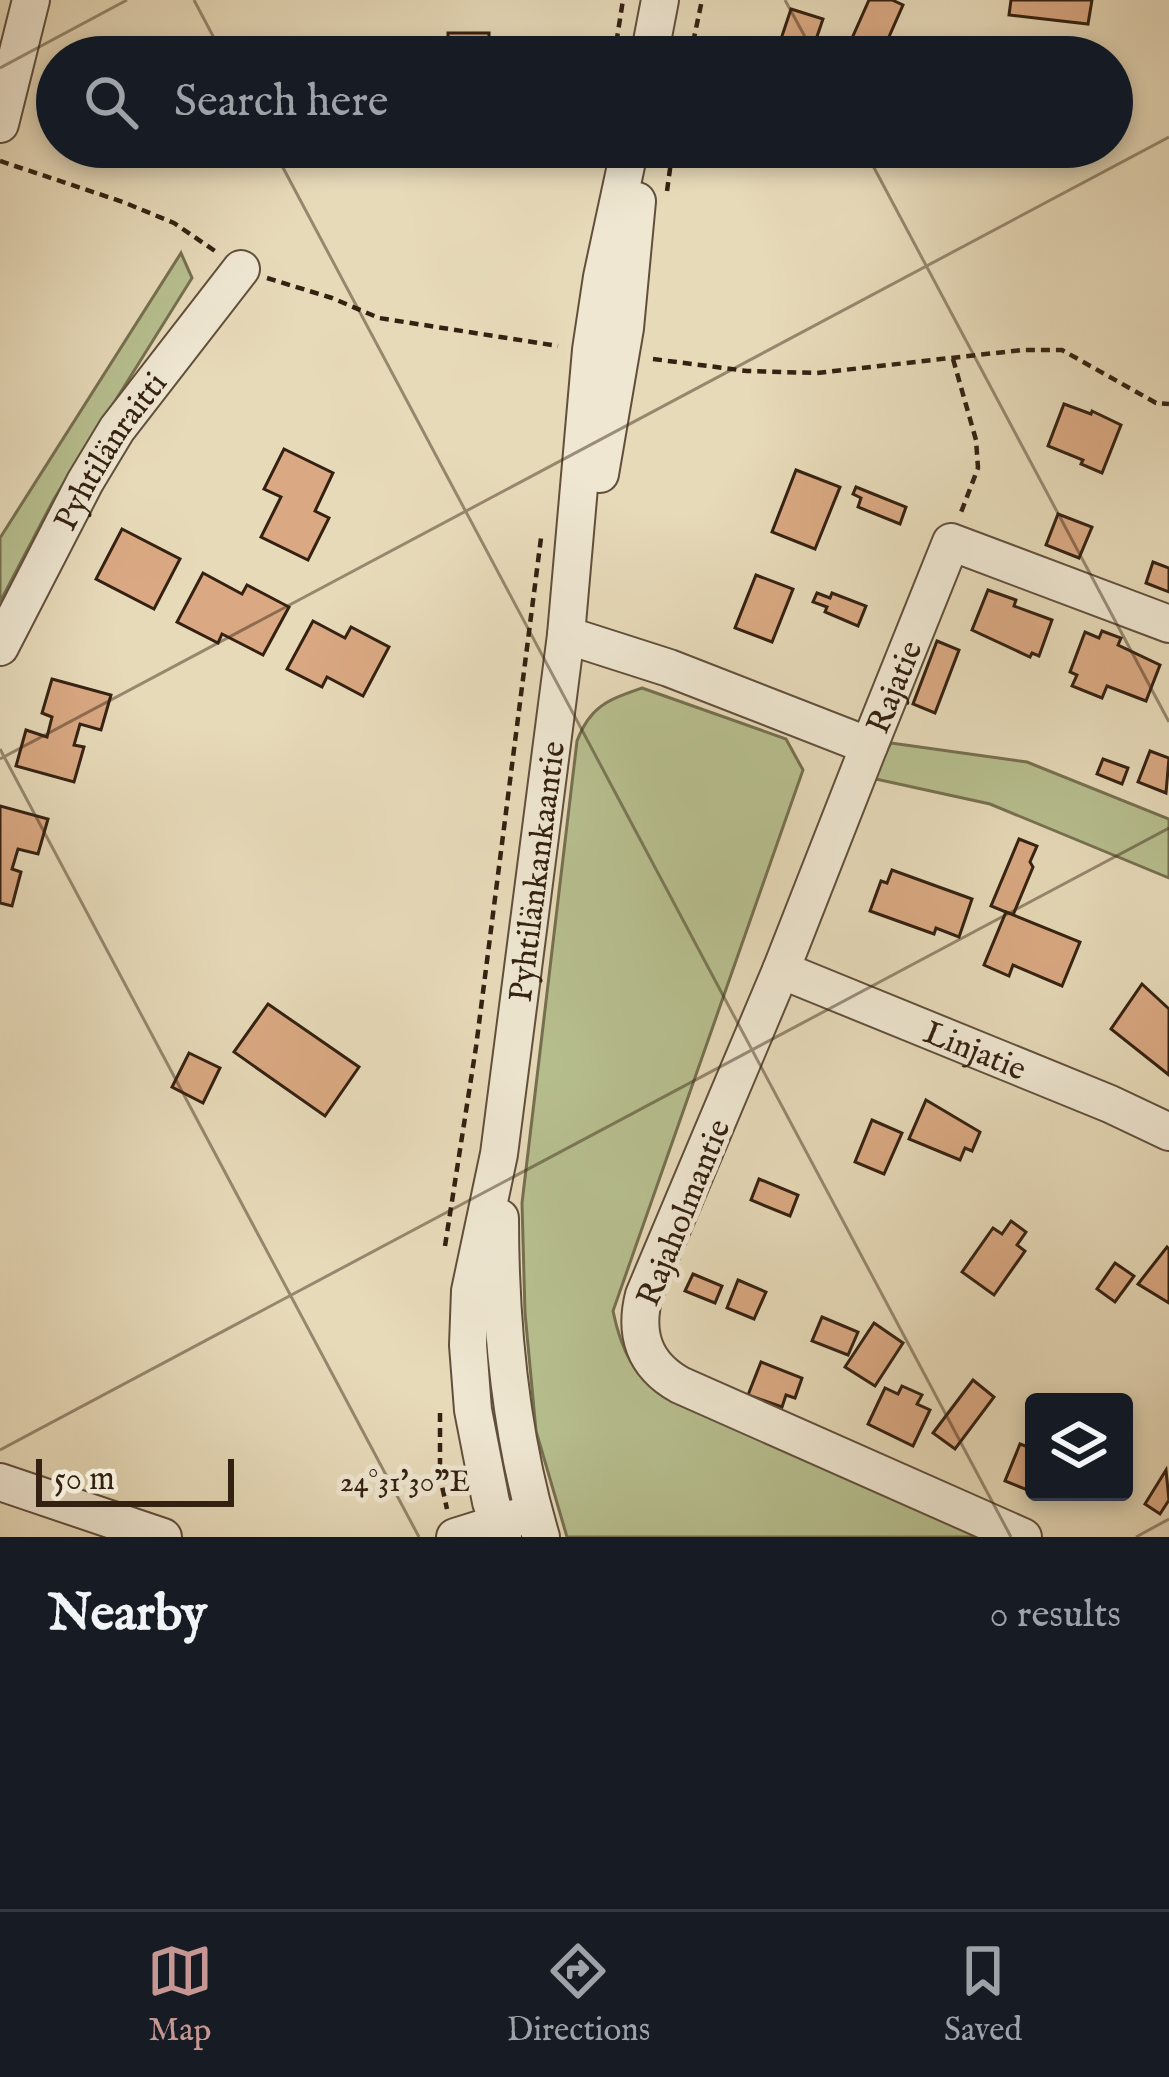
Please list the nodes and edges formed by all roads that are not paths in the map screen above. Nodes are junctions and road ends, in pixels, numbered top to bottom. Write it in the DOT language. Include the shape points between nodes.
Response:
graph roads {
  1 [pos="31,0"];
  2 [pos="660,0"];
  3 [pos="653,36"];
  4 [pos="0,124"];
  5 [pos="625,168"];
  6 [pos="639,168"];
  7 [pos="242,269"];
  8 [pos="606,352"];
  9 [pos="1169,624"];
  10 [pos="566,635"];
  11 [pos="0,647"];
  12 [pos="869,746"];
  13 [pos="781,970"];
  14 [pos="1169,1132"];
  15 [pos="499,1154"];
  16 [pos="0,1482"];
  17 [pos="538,1525"];
  18 [pos="501,1530"];
  19 [pos="164,1537"];
  20 [pos="455,1537"];
  21 [pos="1023,1537"];
  1 -- 4 [label="street"];
  2 -- 3 [label="street"];
  5 -- 8 [label="street, Pyhtilänkankaantie" via="606,257"];
  6 -- 8 [label="street, Pyhtilänkankaantie" via="637,216"];
  7 -- 11 [label="street, Pyhtilänraitti" via="117,429"];
  8 -- 10 [label="street, Pyhtilänkankaantie" via="597,491"];
  9 -- 12 [label="street, Rajatie" via="951,542"];
  10 -- 12 [label="street, Rajatie"];
  10 -- 15 [label="street, Pyhtilänkankaantie"];
  12 -- 13 [label="street, Rajaholmantie"];
  13 -- 14 [label="street, Linjatie"];
  13 -- 21 [label="street, Rajaholmantie" via="644,1295 641,1341 658,1371 680,1385"];
  15 -- 17 [label="street, Pyhtilänkankaantie" via="515,1438"];
  15 -- 18 [label="street, Pyhtilänkankaantie" via="470,1291 468,1346 472,1410"];
  16 -- 19 [label="street"];
  17 -- 18 [label="street"];
  18 -- 20 [label="street"];
}
